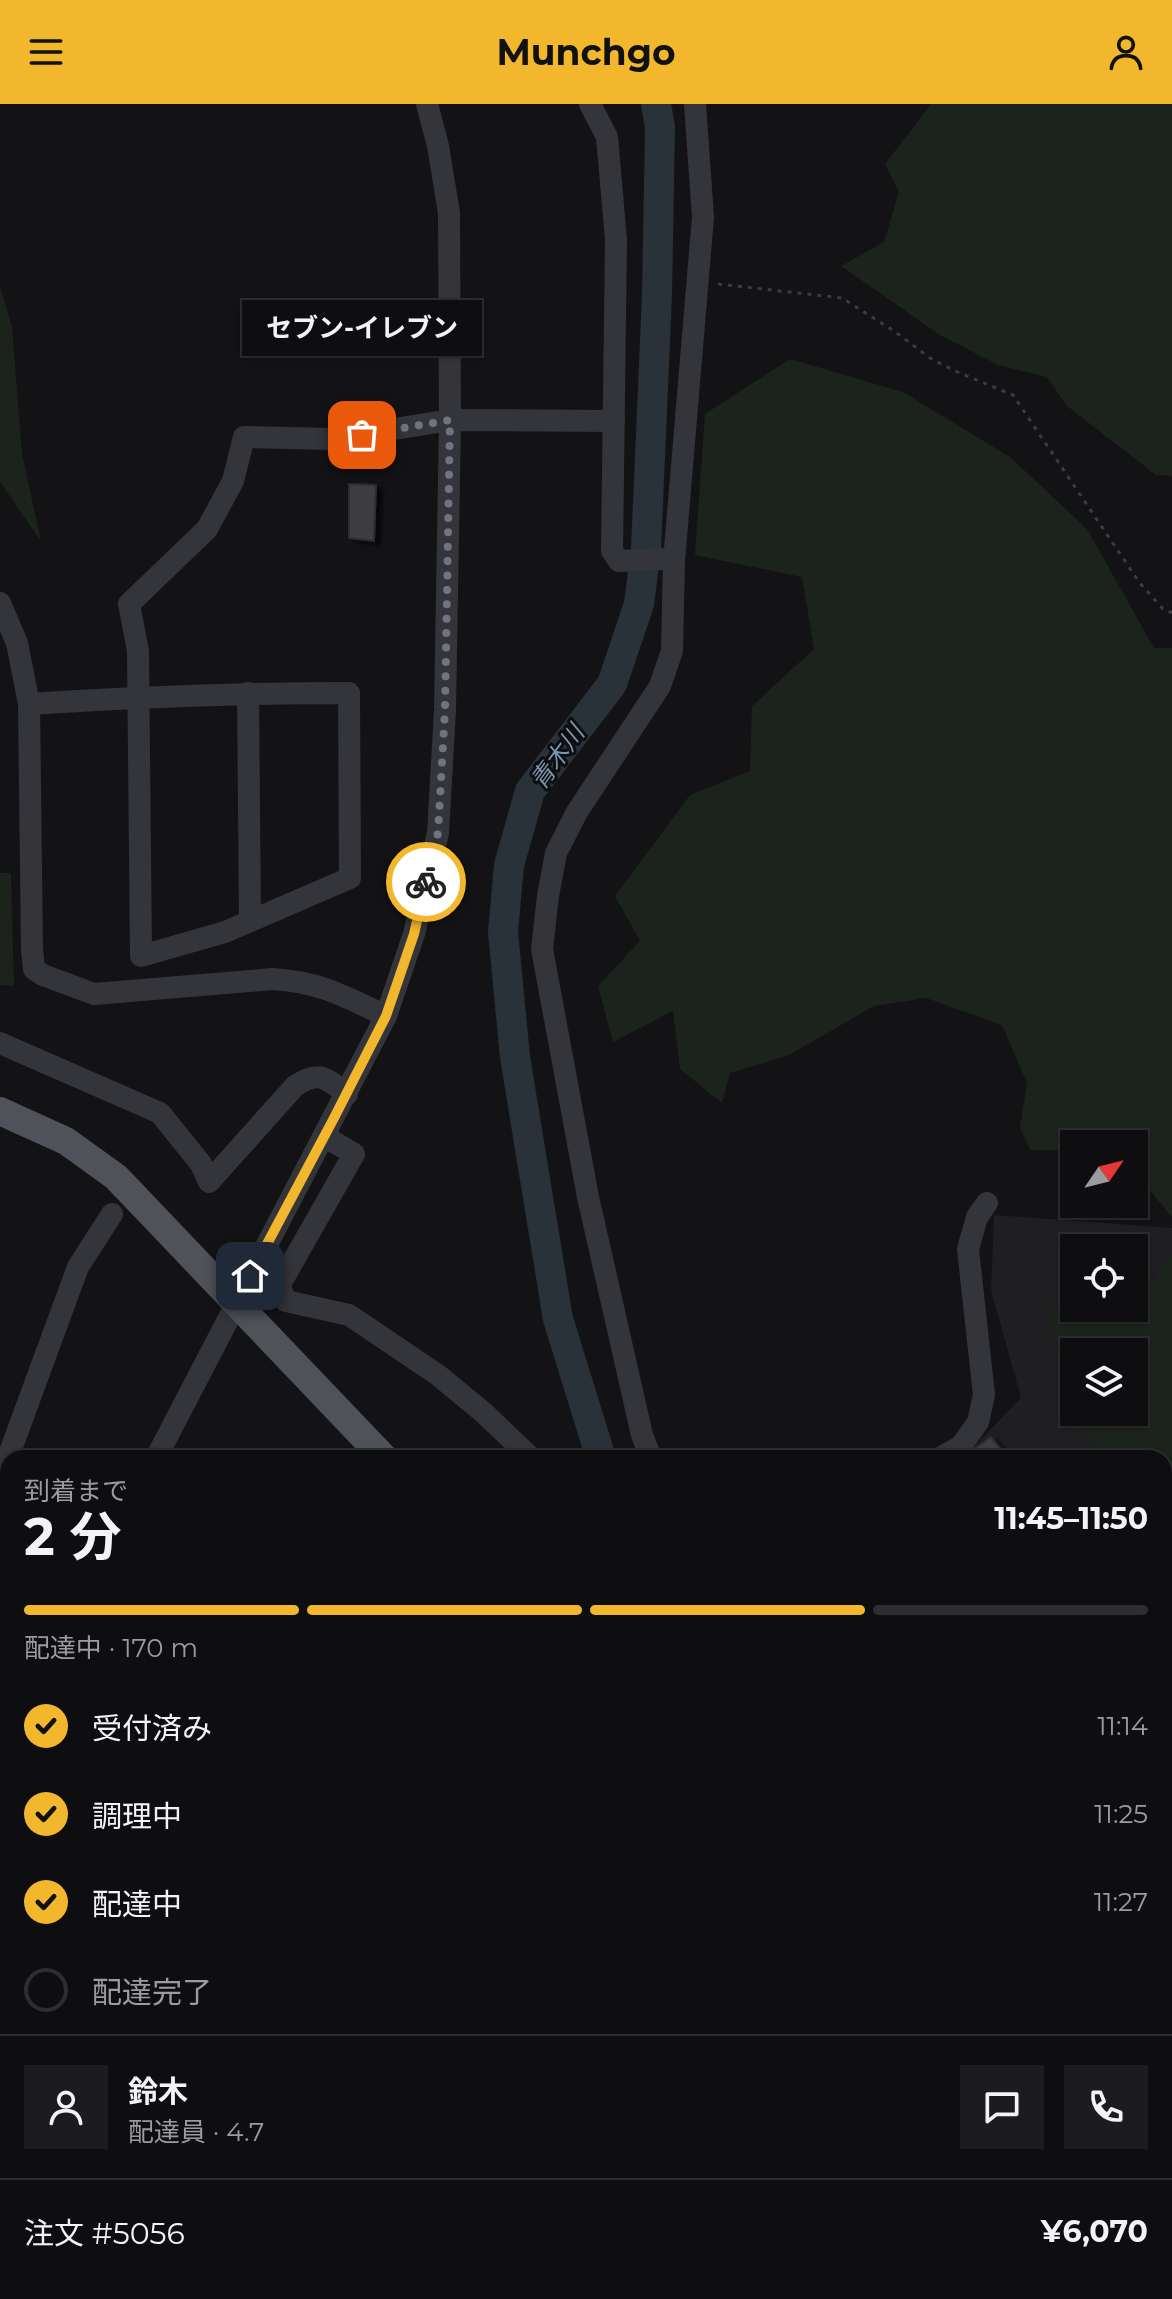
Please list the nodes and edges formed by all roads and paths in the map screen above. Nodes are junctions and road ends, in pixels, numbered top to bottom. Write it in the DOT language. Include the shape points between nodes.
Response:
graph roads {
  1 [pos="427,104"];
  2 [pos="590,104"];
  3 [pos="695,104"];
  4 [pos="698,282"];
  5 [pos="450,420"];
  6 [pos="614,421"];
  7 [pos="670,560"];
  8 [pos="0,603"];
  9 [pos="1172,613"];
  10 [pos="248,693"];
  11 [pos="139,697"];
  12 [pos="29,704"];
  13 [pos="250,921"];
  14 [pos="386,1016"];
  15 [pos="0,1043"];
  16 [pos="347,1094"];
  17 [pos="0,1111"];
  18 [pos="324,1136"];
  19 [pos="987,1203"];
  20 [pos="112,1214"];
  21 [pos="235,1304"];
  22 [pos="11,1450"];
  23 [pos="160,1450"];
  24 [pos="376,1450"];
  25 [pos="523,1450"];
  26 [pos="648,1450"];
  27 [pos="954,1450"];
  1 -- 5 [label="street" via="449,213"];
  2 -- 6 [label="street" via="607,137 616,240"];
  3 -- 4 [label="street" via="703,217"];
  4 -- 7 [label="street"];
  4 -- 9 [label="path" via="842,298 930,358 1013,395 1139,582"];
  5 -- 6 [label="street"];
  5 -- 11 [label="street" via="333,439 244,437 233,481 207,529 129,604"];
  5 -- 14 [label="street" via="438,833 414,934"];
  6 -- 7 [label="street" via="612,551 619,561"];
  7 -- 26 [label="street" via="672,651 660,686 556,853 542,949 588,1197"];
  8 -- 12 [label="street" via="17,643"];
  10 -- 11 [label="street"];
  10 -- 13 [label="street"];
  10 -- 13 [label="street" via="349,693 350,878"];
  11 -- 12 [label="street"];
  11 -- 13 [label="street" via="141,956"];
  12 -- 14 [label="street" via="34,969 94,994 298,981"];
  14 -- 16 [label="street"];
  15 -- 16 [label="street" via="160,1113 209,1182 301,1082 322,1077"];
  16 -- 18 [label="street"];
  17 -- 21 [label="main road" via="66,1141 116,1177"];
  18 -- 21 [label="street"];
  18 -- 25 [label="street" via="354,1154 279,1286 286,1301 349,1315 438,1375"];
  19 -- 27 [label="street" via="968,1249 984,1395 978,1422"];
  20 -- 22 [label="street" via="78,1267"];
  21 -- 23 [label="street"];
  21 -- 24 [label="main road"];
}
